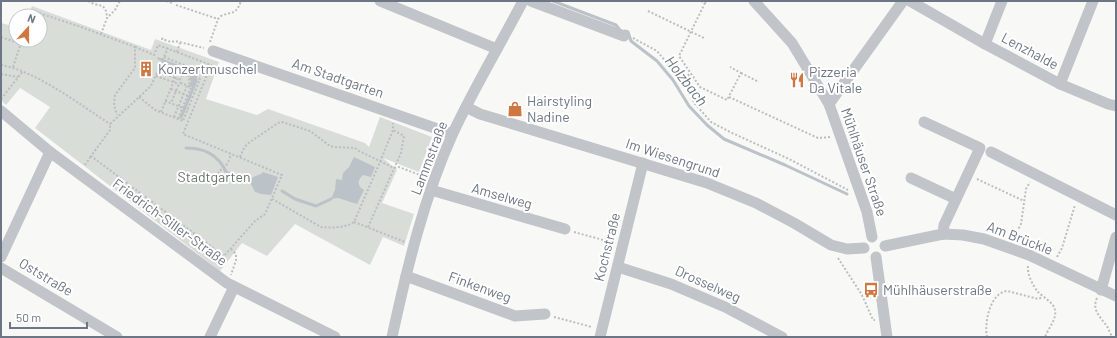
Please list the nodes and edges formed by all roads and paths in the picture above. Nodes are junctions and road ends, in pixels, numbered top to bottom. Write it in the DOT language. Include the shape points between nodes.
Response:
graph roads {
  1 [pos="88,1"];
  2 [pos="120,1"];
  3 [pos="166,1"];
  4 [pos="241,1"];
  5 [pos="380,1"];
  6 [pos="523,1"];
  7 [pos="531,1"];
  8 [pos="701,1"];
  9 [pos="754,1"];
  10 [pos="903,1"];
  11 [pos="910,1"];
  12 [pos="1002,1"];
  13 [pos="1093,1"];
  14 [pos="705,2"];
  15 [pos="172,3"];
  16 [pos="176,4"];
  17 [pos="648,11"];
  18 [pos="48,16"];
  19 [pos="107,18"];
  20 [pos="218,19"];
  21 [pos="690,32"];
  22 [pos="101,34"];
  23 [pos="624,36"];
  24 [pos="163,38"];
  25 [pos="704,38"];
  26 [pos="180,43"];
  27 [pos="985,44"];
  28 [pos="20,48"];
  29 [pos="136,48"];
  30 [pos="168,48"];
  31 [pos="210,48"];
  32 [pos="497,49"];
  33 [pos="177,52"];
  34 [pos="163,60"];
  35 [pos="180,64"];
  36 [pos="1,65"];
  37 [pos="13,67"];
  38 [pos="730,67"];
  39 [pos="179,69"];
  40 [pos="23,71"];
  41 [pos="158,71"];
  42 [pos="741,73"];
  43 [pos="1,74"];
  44 [pos="183,74"];
  45 [pos="691,74"];
  46 [pos="156,76"];
  47 [pos="18,78"];
  48 [pos="175,78"];
  49 [pos="682,80"];
  50 [pos="173,82"];
  51 [pos="759,82"];
  52 [pos="180,83"];
  53 [pos="1060,84"];
  54 [pos="189,86"];
  55 [pos="170,89"];
  56 [pos="195,89"];
  57 [pos="176,91"];
  58 [pos="183,94"];
  59 [pos="187,96"];
  60 [pos="139,97"];
  61 [pos="192,98"];
  62 [pos="729,98"];
  63 [pos="1,99"];
  64 [pos="165,101"];
  65 [pos="171,103"];
  66 [pos="829,104"];
  67 [pos="178,106"];
  68 [pos="1116,106"];
  69 [pos="466,107"];
  70 [pos="182,108"];
  71 [pos="187,110"];
  72 [pos="1,111"];
  73 [pos="161,112"];
  74 [pos="394,113"];
  75 [pos="117,115"];
  76 [pos="174,117"];
  77 [pos="178,119"];
  78 [pos="183,121"];
  79 [pos="924,122"];
  80 [pos="187,123"];
  81 [pos="110,124"];
  82 [pos="393,130"];
  83 [pos="452,134"];
  84 [pos="840,136"];
  85 [pos="50,152"];
  86 [pos="991,152"];
  87 [pos="231,154"];
  88 [pos="240,157"];
  89 [pos="380,162"];
  90 [pos="643,163"];
  91 [pos="394,168"];
  92 [pos="218,174"];
  93 [pos="421,175"];
  94 [pos="911,178"];
  95 [pos="981,181"];
  96 [pos="1026,189"];
  97 [pos="431,190"];
  98 [pos="860,192"];
  99 [pos="272,199"];
  100 [pos="956,199"];
  101 [pos="1024,201"];
  102 [pos="1072,211"];
  103 [pos="1116,215"];
  104 [pos="354,222"];
  105 [pos="368,227"];
  106 [pos="565,229"];
  107 [pos="943,234"];
  108 [pos="872,237"];
  109 [pos="1116,237"];
  110 [pos="831,245"];
  111 [pos="414,246"];
  112 [pos="623,246"];
  113 [pos="885,246"];
  114 [pos="1009,247"];
  115 [pos="231,248"];
  116 [pos="864,248"];
  117 [pos="1062,248"];
  118 [pos="876,257"];
  119 [pos="1,258"];
  120 [pos="1028,266"];
  121 [pos="618,267"];
  122 [pos="1,268"];
  123 [pos="406,276"];
  124 [pos="230,285"];
  125 [pos="1101,290"];
  126 [pos="1116,296"];
  127 [pos="1044,297"];
  128 [pos="545,314"];
  129 [pos="885,321"];
  130 [pos="601,333"];
  131 [pos="117,337"];
  132 [pos="210,337"];
  133 [pos="335,337"];
  134 [pos="392,337"];
  135 [pos="782,337"];
  136 [pos="887,337"];
  137 [pos="987,337"];
  138 [pos="1045,337"];
  139 [pos="1112,337"];
  1 -- 19 [label="path" via="104,7 107,10"];
  2 -- 19 [label="path" via="116,10"];
  3 -- 15 [label="path"];
  4 -- 20 [label="path" via="238,9"];
  5 -- 32 [label="street"];
  6 -- 32 [label="street, Lammstraße"];
  7 -- 23 [label="street"];
  8 -- 14 [label="path"];
  9 -- 66 [label="street, Mühlhäuser Straße" via="792,43"];
  10 -- 66 [label="street"];
  11 -- 27 [label="street, Lenzhalde"];
  12 -- 27 [label="street, Lenzhalde"];
  13 -- 53 [label="street, Lenzhalde"];
  14 -- 21 [label="path"];
  16 -- 20 [label="path"];
  17 -- 21 [label="path"];
  18 -- 22 [label="path"];
  19 -- 22 [label="path"];
  20 -- 31 [label="path"];
  21 -- 25 [label="path"];
  21 -- 45 [label="path" via="679,56"];
  22 -- 29 [label="path"];
  23 -- 49 [label="path" via="630,36 657,51"];
  24 -- 26 [label="path"];
  26 -- 31 [label="path"];
  26 -- 33 [label="path"];
  27 -- 53 [label="street, Lenzhalde"];
  28 -- 37 [label="path"];
  29 -- 30 [label="path" via="154,55 158,45"];
  29 -- 75 [label="path" via="134,68 115,95"];
  30 -- 33 [label="path"];
  30 -- 34 [label="path"];
  31 -- 74 [label="street, Am Stadtgarten"];
  32 -- 69 [label="street, Lammstraße"];
  33 -- 80 [label="path" via="211,65"];
  34 -- 35 [label="path"];
  34 -- 39 [label="path"];
  34 -- 41 [label="path"];
  35 -- 39 [label="path"];
  35 -- 56 [label="path" via="196,70 196,76 200,80"];
  36 -- 37 [label="path"];
  37 -- 40 [label="path"];
  38 -- 42 [label="path"];
  39 -- 44 [label="path" via="184,71"];
  39 -- 48 [label="path"];
  40 -- 47 [label="path"];
  40 -- 81 [label="path"];
  41 -- 46 [label="path"];
  41 -- 48 [label="path"];
  42 -- 51 [label="path"];
  42 -- 62 [label="path"];
  43 -- 47 [label="path"];
  44 -- 52 [label="path"];
  44 -- 54 [label="path" via="188,76"];
  45 -- 49 [label="path"];
  45 -- 62 [label="path" via="700,88 727,100"];
  46 -- 50 [label="path"];
  46 -- 60 [label="path" via="151,86"];
  47 -- 63 [label="path"];
  48 -- 50 [label="path"];
  48 -- 52 [label="path"];
  49 -- 98 [label="path" via="695,104 711,122 853,193"];
  50 -- 52 [label="path"];
  50 -- 55 [label="path"];
  52 -- 54 [label="path"];
  52 -- 57 [label="path"];
  53 -- 68 [label="street, Lenzhalde"];
  54 -- 56 [label="path"];
  54 -- 58 [label="path"];
  54 -- 59 [label="path"];
  55 -- 57 [label="path"];
  55 -- 64 [label="path"];
  56 -- 61 [label="path"];
  57 -- 58 [label="path"];
  57 -- 65 [label="path"];
  58 -- 59 [label="path"];
  58 -- 67 [label="path"];
  59 -- 61 [label="path"];
  59 -- 70 [label="path"];
  60 -- 73 [label="path"];
  60 -- 75 [label="path"];
  61 -- 71 [label="path"];
  62 -- 84 [label="path" via="818,138"];
  64 -- 65 [label="path"];
  64 -- 73 [label="path"];
  65 -- 67 [label="path"];
  66 -- 84 [label="street, Mühlhäuser Straße"];
  67 -- 70 [label="path"];
  67 -- 76 [label="path"];
  69 -- 83 [label="street, Lammstraße"];
  69 -- 90 [label="street, Im Wiesengrund" via="480,114"];
  70 -- 71 [label="path"];
  70 -- 77 [label="path"];
  71 -- 78 [label="path"];
  72 -- 85 [label="street, Friedrich-Siller-Straße"];
  73 -- 76 [label="path"];
  74 -- 82 [label="path"];
  74 -- 83 [label="street, Am Stadtgarten"];
  75 -- 81 [label="path"];
  76 -- 77 [label="path"];
  77 -- 78 [label="path"];
  78 -- 80 [label="path"];
  79 -- 100 [label="street" via="980,148"];
  80 -- 87 [label="path" via="183,134"];
  81 -- 115 [label="path" via="110,130 91,156 224,256"];
  82 -- 89 [label="path"];
  82 -- 91 [label="path" via="404,136 401,153"];
  83 -- 97 [label="street, Lammstraße"];
  84 -- 98 [label="street, Mühlhäuser Straße"];
  85 -- 119 [label="street"];
  85 -- 124 [label="street, Friedrich-Siller-Straße"];
  86 -- 103 [label="street"];
  87 -- 88 [label="path"];
  87 -- 92 [label="path"];
  88 -- 89 [label="path" via="247,144 282,122 310,131 330,146 355,148"];
  88 -- 99 [label="path" via="282,175"];
  89 -- 91 [label="path"];
  89 -- 104 [label="path"];
  90 -- 110 [label="street, Im Wiesengrund" via="707,183 756,203"];
  90 -- 112 [label="street, Kochstraße"];
  91 -- 93 [label="path"];
  91 -- 105 [label="path"];
  94 -- 100 [label="street"];
  95 -- 101 [label="path"];
  96 -- 101 [label="path"];
  97 -- 106 [label="street, Amselweg"];
  97 -- 111 [label="street, Lammstraße"];
  98 -- 108 [label="street, Mühlhäuser Straße"];
  99 -- 104 [label="path" via="322,227 343,226"];
  99 -- 115 [label="path" via="265,214"];
  100 -- 107 [label="street" via="944,225"];
  101 -- 114 [label="path" via="1020,224"];
  102 -- 117 [label="path"];
  104 -- 105 [label="path"];
  105 -- 111 [label="path"];
  106 -- 112 [label="path"];
  107 -- 113 [label="street, Am Brückle"];
  107 -- 114 [label="street, Am Brückle" via="984,239"];
  108 -- 113 [label="street, Mühlhäuser Straße" via="882,240"];
  108 -- 116 [label="street, Mühlhäuser Straße" via="866,241"];
  109 -- 125 [label="street"];
  110 -- 116 [label="street, Im Wiesengrund" via="847,249"];
  110 -- 129 [label="path" via="862,295 872,320"];
  111 -- 123 [label="street, Lammstraße"];
  112 -- 121 [label="street, Kochstraße"];
  113 -- 118 [label="street" via="883,254"];
  114 -- 125 [label="street, Am Brückle"];
  115 -- 124 [label="path" via="236,254 236,260"];
  116 -- 118 [label="street" via="868,255"];
  118 -- 129 [label="street"];
  120 -- 127 [label="path" via="1027,272 1037,291"];
  121 -- 130 [label="street, Kochstraße"];
  121 -- 135 [label="street, Drosselweg" via="671,284 725,307"];
  122 -- 131 [label="street, Oststraße"];
  123 -- 128 [label="street, Finkenweg" via="515,316"];
  123 -- 134 [label="street, Lammstraße"];
  124 -- 132 [label="street"];
  124 -- 133 [label="street, Friedrich-Siller-Straße"];
  125 -- 126 [label="street, Am Brückle"];
  125 -- 139 [label="path" via="1095,302 1095,311"];
  127 -- 137 [label="path" via="1038,299 1007,291 998,294 988,317"];
  127 -- 138 [label="path" via="1055,310"];
  128 -- 130 [label="path"];
  129 -- 136 [label="street"];
}
